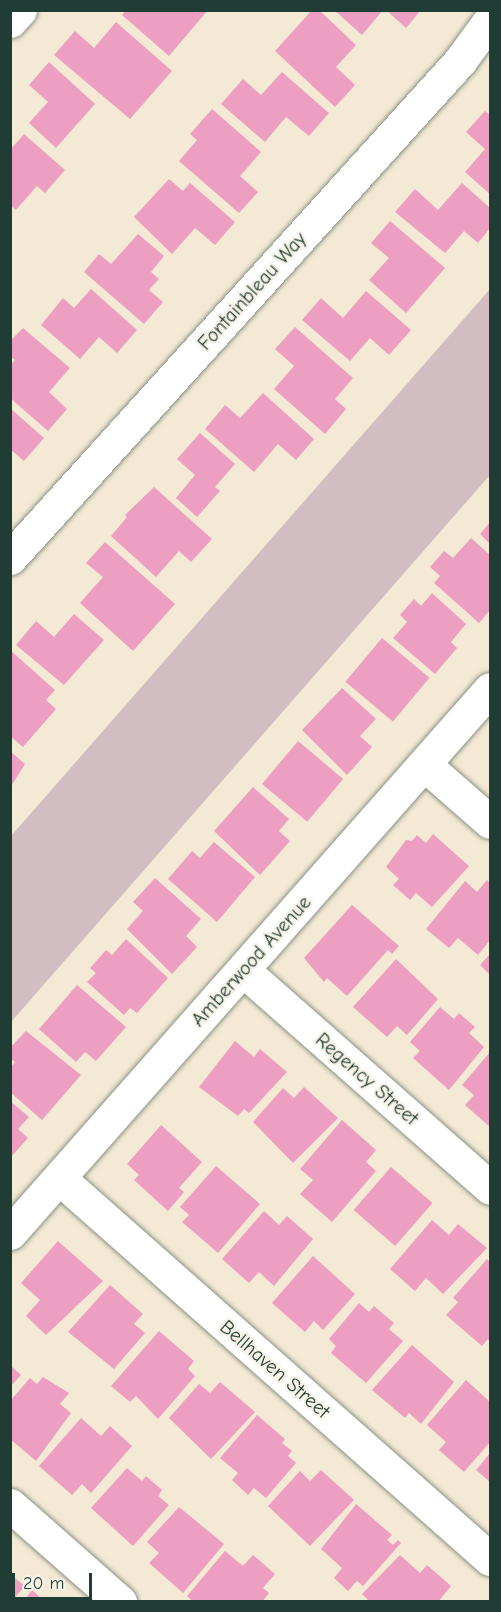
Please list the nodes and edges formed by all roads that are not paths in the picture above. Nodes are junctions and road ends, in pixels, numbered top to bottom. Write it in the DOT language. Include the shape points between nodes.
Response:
graph roads {
  1 [pos="20,10"];
  2 [pos="490,20"];
  3 [pos="10,21"];
  4 [pos="10,558"];
  5 [pos="490,689"];
  6 [pos="425,765"];
  7 [pos="490,822"];
  8 [pos="243,970"];
  9 [pos="59,1178"];
  10 [pos="490,1188"];
  11 [pos="10,1233"];
  12 [pos="10,1505"];
  13 [pos="490,1559"];
  14 [pos="120,1602"];
  1 -- 3 [label="street"];
  2 -- 4 [label="street, Fontainbleau Way" via="460,62"];
  5 -- 6 [label="street, Amberwood Avenue"];
  6 -- 7 [label="street"];
  6 -- 8 [label="street, Amberwood Avenue"];
  8 -- 9 [label="street, Amberwood Avenue"];
  8 -- 10 [label="street, Regency Street"];
  9 -- 11 [label="street, Amberwood Avenue"];
  9 -- 13 [label="street, Bellhaven Street"];
  12 -- 14 [label="street"];
}
